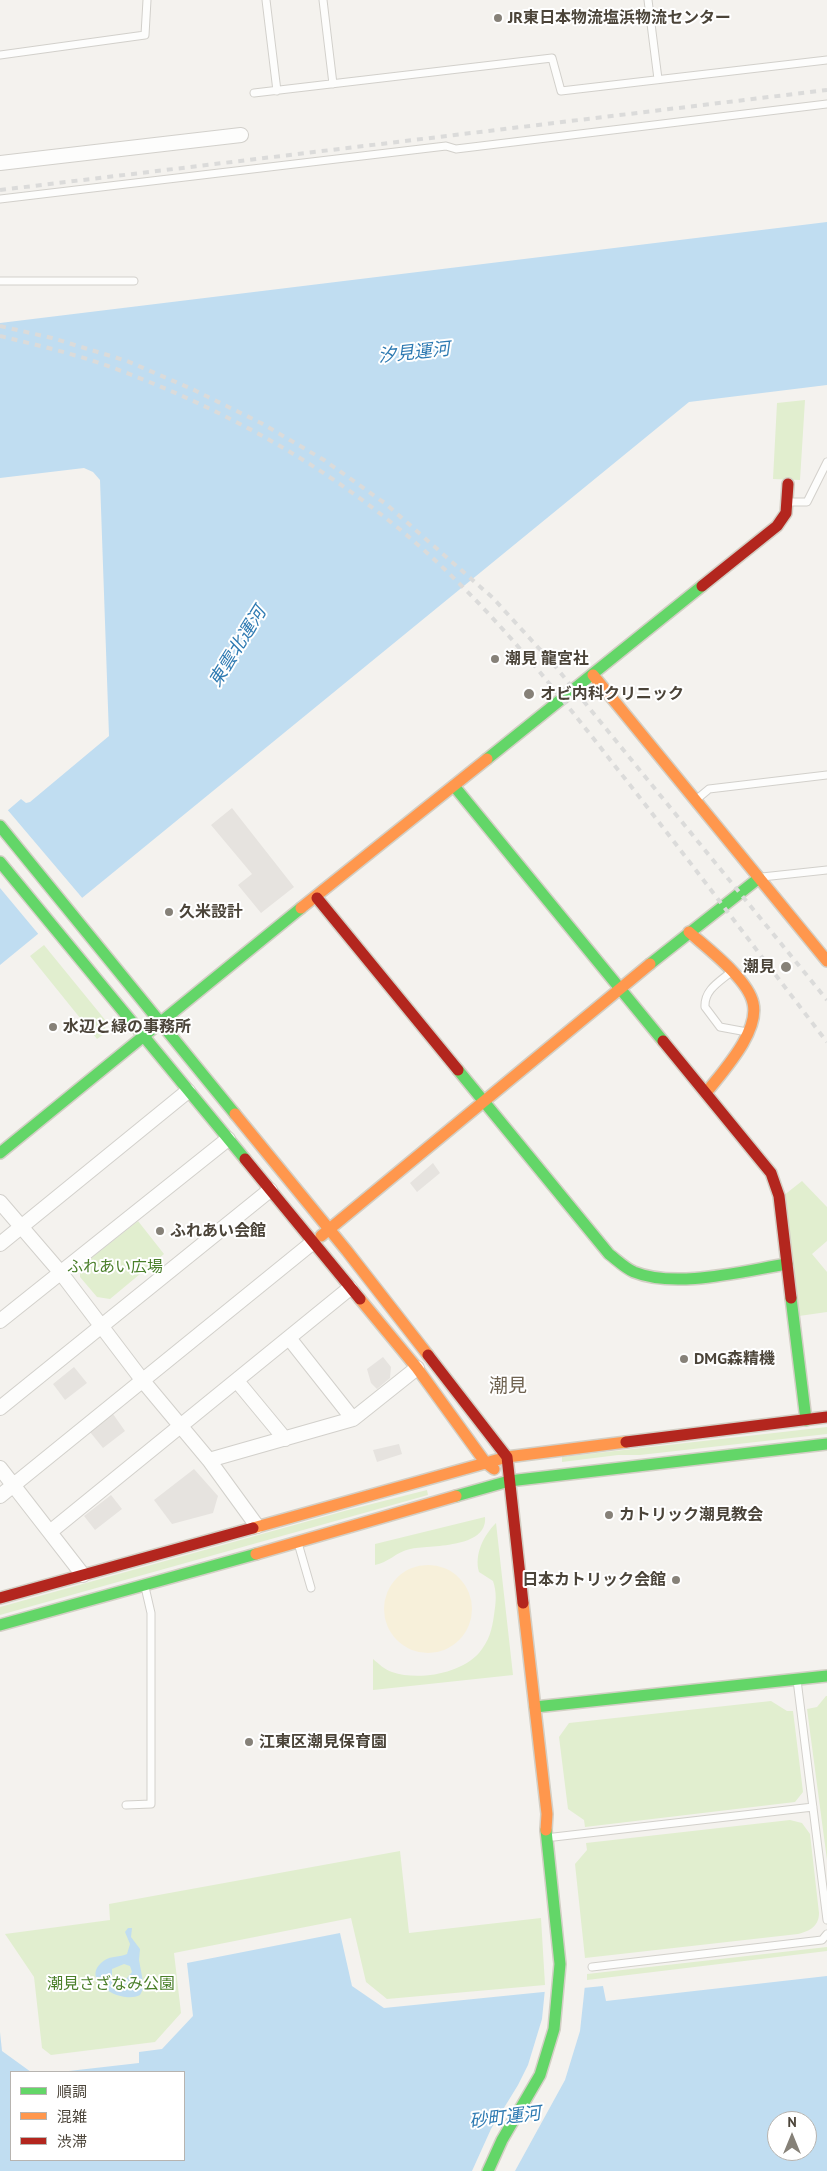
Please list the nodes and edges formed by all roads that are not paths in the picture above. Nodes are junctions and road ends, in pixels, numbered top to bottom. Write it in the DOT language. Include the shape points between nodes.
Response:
graph roads {
  1 [pos="148,0"];
  2 [pos="266,0"];
  3 [pos="323,0"];
  4 [pos="648,0"];
  5 [pos="0,55"];
  6 [pos="827,60"];
  7 [pos="658,79"];
  8 [pos="333,84"];
  9 [pos="277,91"];
  10 [pos="254,93"];
  11 [pos="827,104"];
  12 [pos="241,135"];
  13 [pos="0,163"];
  14 [pos="0,199"];
  15 [pos="134,280"];
  16 [pos="0,281"];
  17 [pos="827,462"];
  18 [pos="788,484"];
  19 [pos="787,502"];
  20 [pos="593,675"];
  21 [pos="827,776"];
  22 [pos="454,786"];
  23 [pos="695,801"];
  24 [pos="0,826"];
  25 [pos="0,862"];
  26 [pos="827,870"];
  27 [pos="759,878"];
  28 [pos="317,898"];
  29 [pos="689,932"];
  30 [pos="827,961"];
  31 [pos="730,972"];
  32 [pos="621,989"];
  33 [pos="160,1022"];
  34 [pos="748,1032"];
  35 [pos="142,1036"];
  36 [pos="188,1091"];
  37 [pos="706,1093"];
  38 [pos="483,1101"];
  39 [pos="228,1139"];
  40 [pos="0,1153"];
  41 [pos="270,1190"];
  42 [pos="0,1202"];
  43 [pos="20,1228"];
  44 [pos="329,1229"];
  45 [pos="312,1243"];
  46 [pos="0,1244"];
  47 [pos="787,1264"];
  48 [pos="61,1273"];
  49 [pos="350,1288"];
  50 [pos="0,1321"];
  51 [pos="101,1327"];
  52 [pos="289,1338"];
  53 [pos="417,1368"];
  54 [pos="143,1381"];
  55 [pos="237,1381"];
  56 [pos="0,1408"];
  57 [pos="827,1417"];
  58 [pos="353,1419"];
  59 [pos="806,1420"];
  60 [pos="181,1426"];
  61 [pos="284,1439"];
  62 [pos="827,1444"];
  63 [pos="507,1457"];
  64 [pos="210,1460"];
  65 [pos="485,1462"];
  66 [pos="0,1468"];
  67 [pos="509,1481"];
  68 [pos="13,1485"];
  69 [pos="0,1496"];
  70 [pos="257,1526"];
  71 [pos="50,1532"];
  72 [pos="298,1543"];
  73 [pos="83,1575"];
  74 [pos="144,1584"];
  75 [pos="311,1588"];
  76 [pos="0,1598"];
  77 [pos="0,1625"];
  78 [pos="827,1676"];
  79 [pos="797,1680"];
  80 [pos="535,1708"];
  81 [pos="126,1805"];
  82 [pos="813,1807"];
  83 [pos="547,1814"];
  84 [pos="554,1837"];
  85 [pos="827,1920"];
  86 [pos="827,1934"];
  87 [pos="592,1967"];
  88 [pos="566,1987"];
  89 [pos="555,2067"];
  90 [pos="488,2171"];
  91 [pos="499,2171"];
  1 -- 5 [label="lane" via="145,35"];
  2 -- 9 [label="lane"];
  3 -- 8 [label="lane"];
  4 -- 7 [label="lane"];
  6 -- 7 [label="lane"];
  7 -- 8 [label="lane" via="561,91 552,58"];
  8 -- 9 [label="lane"];
  9 -- 10 [label="lane"];
  11 -- 14 [label="lane"];
  12 -- 13 [label="street"];
  15 -- 16 [label="lane"];
  17 -- 19 [label="lane" via="808,502"];
  18 -- 19 [label="street"];
  19 -- 20 [label="street" via="784,517 777,526"];
  20 -- 22 [label="street"];
  20 -- 23 [label="street"];
  21 -- 23 [label="lane" via="709,789"];
  22 -- 28 [label="street"];
  22 -- 32 [label="street"];
  23 -- 27 [label="street"];
  24 -- 33 [label="street"];
  25 -- 35 [label="street"];
  26 -- 27 [label="lane"];
  27 -- 29 [label="street"];
  27 -- 30 [label="street"];
  28 -- 33 [label="street"];
  28 -- 38 [label="street"];
  29 -- 31 [label="street"];
  29 -- 32 [label="street"];
  31 -- 34 [label="street" via="754,1004"];
  31 -- 34 [label="lane" via="711,989 705,1007 720,1027"];
  32 -- 37 [label="street"];
  32 -- 38 [label="street"];
  33 -- 35 [label="street"];
  33 -- 44 [label="street"];
  34 -- 37 [label="street"];
  35 -- 36 [label="street"];
  35 -- 40 [label="street"];
  36 -- 39 [label="street"];
  36 -- 43 [label="street"];
  37 -- 47 [label="street" via="776,1183"];
  38 -- 44 [label="street"];
  38 -- 47 [label="street" via="609,1254 635,1272 673,1278"];
  39 -- 41 [label="street"];
  39 -- 48 [label="street"];
  41 -- 45 [label="street"];
  41 -- 51 [label="street"];
  42 -- 43 [label="street"];
  43 -- 46 [label="street"];
  43 -- 48 [label="street"];
  44 -- 45 [label="street"];
  44 -- 63 [label="street"];
  45 -- 49 [label="street"];
  45 -- 54 [label="street"];
  47 -- 59 [label="street"];
  48 -- 50 [label="street"];
  48 -- 51 [label="street"];
  49 -- 52 [label="street"];
  49 -- 53 [label="street"];
  51 -- 54 [label="street"];
  51 -- 56 [label="street"];
  52 -- 55 [label="street"];
  52 -- 58 [label="street"];
  53 -- 58 [label="street"];
  53 -- 65 [label="street"];
  54 -- 60 [label="street"];
  54 -- 68 [label="street"];
  55 -- 60 [label="street"];
  55 -- 61 [label="street"];
  57 -- 59 [label="street"];
  58 -- 61 [label="street"];
  59 -- 63 [label="street"];
  60 -- 64 [label="street"];
  60 -- 71 [label="street"];
  61 -- 64 [label="street"];
  62 -- 67 [label="street"];
  63 -- 65 [label="street"];
  63 -- 67 [label="street"];
  64 -- 70 [label="street"];
  65 -- 67 [label="street"];
  65 -- 70 [label="street"];
  66 -- 68 [label="street"];
  67 -- 72 [label="street"];
  67 -- 80 [label="street"];
  68 -- 69 [label="street"];
  68 -- 71 [label="street"];
  70 -- 73 [label="street"];
  71 -- 73 [label="street"];
  72 -- 74 [label="street"];
  72 -- 75 [label="lane"];
  73 -- 76 [label="street"];
  74 -- 77 [label="street"];
  74 -- 81 [label="lane" via="151,1613 151,1804"];
  78 -- 79 [label="street"];
  79 -- 80 [label="street"];
  79 -- 82 [label="lane"];
  80 -- 83 [label="street"];
  82 -- 84 [label="lane"];
  82 -- 85 [label="lane"];
  83 -- 84 [label="street"];
  83 -- 88 [label="street" via="546,1838"];
  84 -- 88 [label="street"];
  86 -- 87 [label="lane" via="822,1940"];
  88 -- 90 [label="street" via="544,2065"];
  89 -- 91 [label="street"];
}
